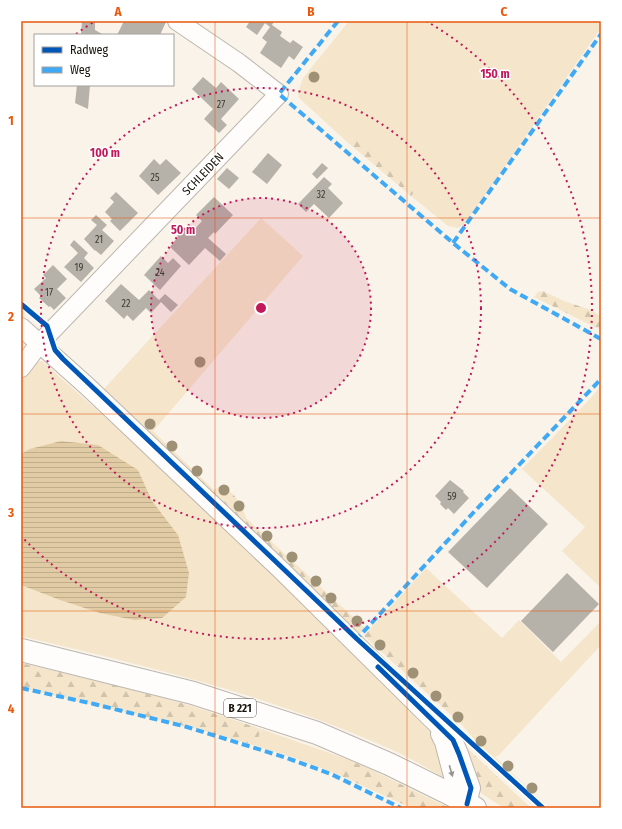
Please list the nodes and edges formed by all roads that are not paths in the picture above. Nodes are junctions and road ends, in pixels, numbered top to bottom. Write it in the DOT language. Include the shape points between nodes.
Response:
graph roads {
  1 [pos="177,21"];
  2 [pos="21,327"];
  3 [pos="39,344"];
  4 [pos="21,368"];
  5 [pos="21,650"];
  6 [pos="464,802"];
  1 -- 3 [label="street, SCHLEIDEN" via="279,94"];
  2 -- 3 [label="street"];
  3 -- 4 [label="street"];
  3 -- 6 [label="street" via="87,386 281,570 453,740 471,788"];
  5 -- 6 [label="main road, B 221" via="193,693 318,733 389,764"];
}
